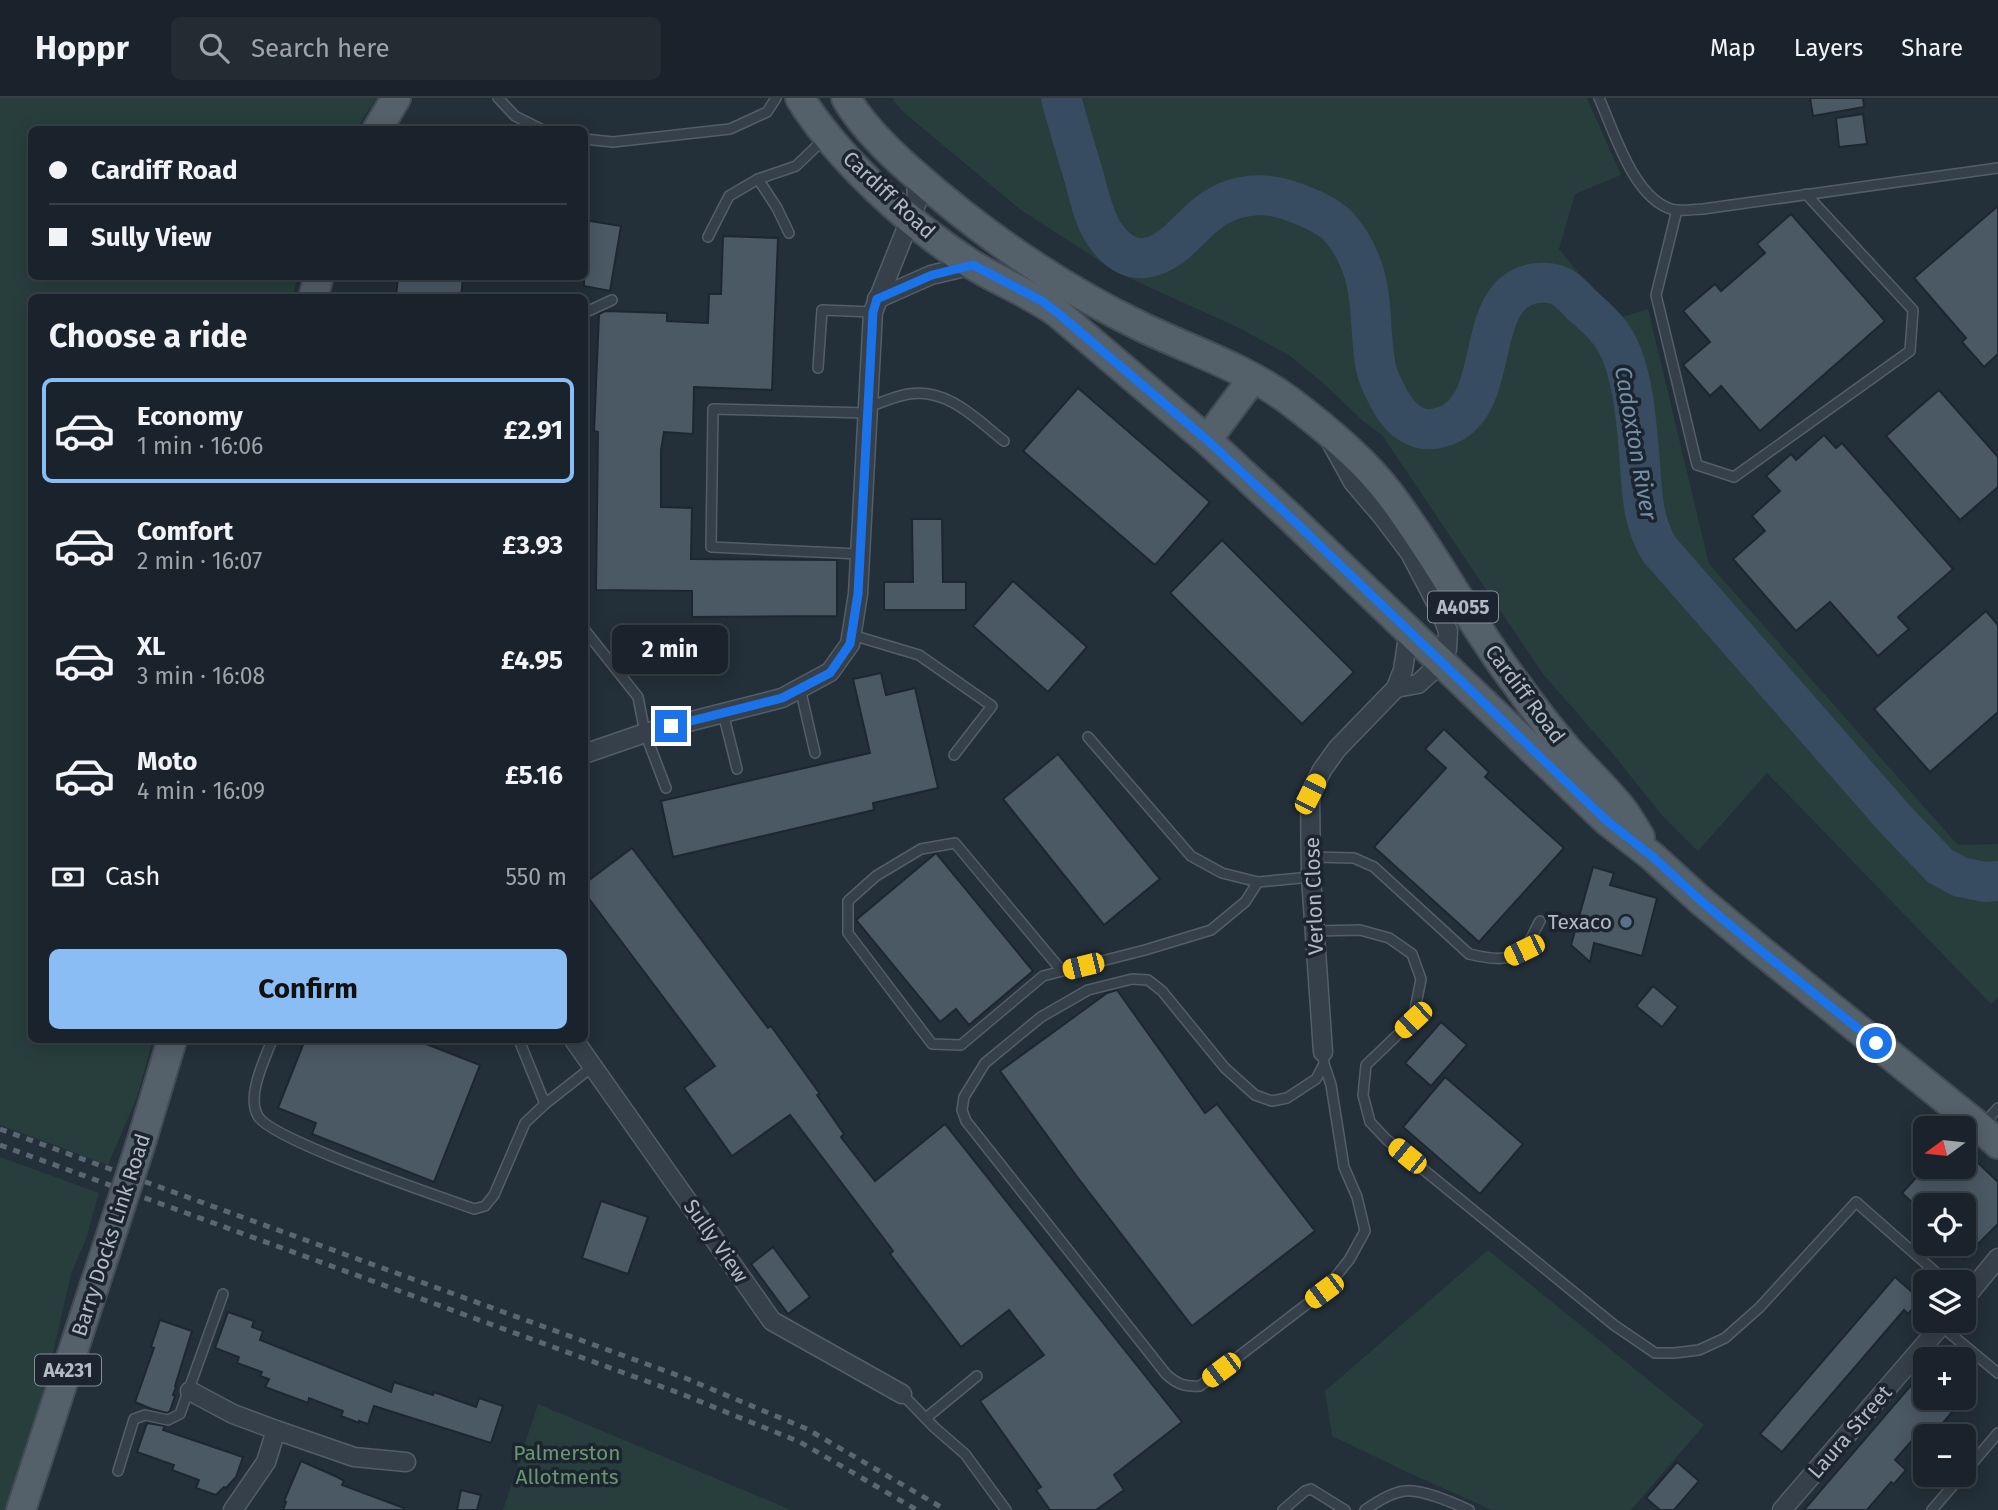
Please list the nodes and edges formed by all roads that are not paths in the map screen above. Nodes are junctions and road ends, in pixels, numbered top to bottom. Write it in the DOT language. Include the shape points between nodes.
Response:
graph roads {
  1 [pos="396,98"];
  2 [pos="498,98"];
  3 [pos="776,98"];
  4 [pos="800,98"];
  5 [pos="846,98"];
  6 [pos="1599,98"];
  7 [pos="379,126"];
  8 [pos="534,126"];
  9 [pos="828,135"];
  10 [pos="588,139"];
  11 [pos="1998,167"];
  12 [pos="916,176"];
  13 [pos="758,180"];
  14 [pos="1805,194"];
  15 [pos="1677,210"];
  16 [pos="910,219"];
  17 [pos="789,233"];
  18 [pos="708,237"];
  19 [pos="973,265"];
  20 [pos="612,300"];
  21 [pos="875,305"];
  22 [pos="588,311"];
  23 [pos="818,368"];
  24 [pos="1254,379"];
  25 [pos="867,410"];
  26 [pos="1323,429"];
  27 [pos="1207,440"];
  28 [pos="1004,441"];
  29 [pos="860,554"];
  30 [pos="1409,630"];
  31 [pos="588,634"];
  32 [pos="852,635"];
  33 [pos="1442,662"];
  34 [pos="800,688"];
  35 [pos="1396,688"];
  36 [pos="723,713"];
  37 [pos="645,733"];
  38 [pos="1088,737"];
  39 [pos="588,753"];
  40 [pos="815,753"];
  41 [pos="954,755"];
  42 [pos="737,769"];
  43 [pos="666,788"];
  44 [pos="1312,857"];
  45 [pos="1653,857"];
  46 [pos="1311,877"];
  47 [pos="1258,882"];
  48 [pos="1540,921"];
  49 [pos="1315,932"];
  50 [pos="1062,971"];
  51 [pos="171,1043"];
  52 [pos="271,1043"];
  53 [pos="520,1043"];
  54 [pos="576,1043"];
  55 [pos="1324,1058"];
  56 [pos="592,1066"];
  57 [pos="545,1104"];
  58 [pos="1992,1127"];
  59 [pos="1998,1258"];
  60 [pos="1933,1270"];
  61 [pos="1976,1283"];
  62 [pos="223,1294"];
  63 [pos="1934,1333"];
  64 [pos="1954,1333"];
  65 [pos="1998,1373"];
  66 [pos="977,1377"];
  67 [pos="190,1391"];
  68 [pos="902,1394"];
  69 [pos="926,1418"];
  70 [pos="276,1430"];
  71 [pos="1998,1433"];
  72 [pos="1976,1459"];
  73 [pos="406,1462"];
  74 [pos="118,1471"];
  75 [pos="1952,1487"];
  76 [pos="21,1510"];
  77 [pos="233,1510"];
  78 [pos="1006,1510"];
  79 [pos="1283,1510"];
  80 [pos="1345,1510"];
  81 [pos="1365,1510"];
  82 [pos="1469,1510"];
  83 [pos="1782,1510"];
  84 [pos="1932,1510"];
  1 -- 7 [label="main road"];
  2 -- 8 [label="lane" via="515,116"];
  3 -- 10 [label="lane" via="767,112 730,129 613,142"];
  4 -- 9 [label="main road, Cardiff Road / A4055"];
  5 -- 12 [label="main road, Cardiff Road / A4055" via="884,146"];
  6 -- 15 [label="lane" via="1642,186 1659,203"];
  9 -- 13 [label="lane" via="796,166"];
  9 -- 16 [label="main road, Cardiff Road / A4055"];
  11 -- 14 [label="lane"];
  12 -- 16 [label="street" via="917,202"];
  12 -- 24 [label="main road, Cardiff Road / A4055" via="975,224 1053,277 1119,315"];
  13 -- 17 [label="lane"];
  13 -- 18 [label="lane" via="729,196"];
  14 -- 15 [label="lane"];
  14 -- 15 [label="lane" via="1913,310 1910,351 1734,477 1697,466 1656,295"];
  16 -- 19 [label="main road, Cardiff Road / A4055"];
  16 -- 21 [label="street"];
  19 -- 21 [label="street" via="932,275"];
  19 -- 27 [label="main road, Cardiff Road / A4055" via="1042,301"];
  20 -- 22 [label="lane"];
  21 -- 23 [label="lane" via="822,310"];
  21 -- 25 [label="street"];
  24 -- 26 [label="main road, Cardiff Road / A4055"];
  24 -- 27 [label="main road"];
  25 -- 28 [label="lane" via="907,394 943,397"];
  25 -- 29 [label="street"];
  25 -- 29 [label="lane" via="713,410 711,547"];
  26 -- 33 [label="street" via="1353,482 1410,553 1440,610 1448,631"];
  26 -- 45 [label="main road, Cardiff Road / A4055" via="1386,489 1516,685 1622,809"];
  27 -- 30 [label="main road, Cardiff Road / A4055"];
  29 -- 32 [label="street"];
  30 -- 33 [label="main road, Cardiff Road / A4055"];
  30 -- 35 [label="street, Verlon Close"];
  31 -- 37 [label="lane" via="638,697"];
  32 -- 34 [label="street" via="830,673"];
  32 -- 41 [label="lane" via="919,654 992,706"];
  33 -- 35 [label="street, Verlon Close" via="1418,684"];
  33 -- 45 [label="main road, Cardiff Road / A4055" via="1607,821"];
  34 -- 36 [label="street" via="782,698"];
  34 -- 40 [label="lane"];
  35 -- 44 [label="street, Verlon Close" via="1337,749 1310,794"];
  36 -- 37 [label="street"];
  36 -- 42 [label="lane"];
  37 -- 39 [label="street"];
  37 -- 43 [label="lane"];
  38 -- 47 [label="lane" via="1191,856 1222,873"];
  44 -- 46 [label="street, Verlon Close"];
  44 -- 48 [label="lane" via="1353,858 1374,867 1469,954 1509,957 1524,950"];
  45 -- 58 [label="main road, Cardiff Road / A4055" via="1760,950"];
  46 -- 47 [label="lane"];
  46 -- 49 [label="street, Verlon Close"];
  47 -- 50 [label="lane" via="1245,902 1211,930"];
  49 -- 55 [label="street, Verlon Close"];
  49 -- 60 [label="lane" via="1360,930 1389,938 1412,954 1421,979 1413,1020 1366,1065 1363,1095 1370,1122 1614,1325 1655,1353 1699,1350 1725,1338 1759,1308 1856,1202"];
  50 -- 50 [label="lane" via="1043,976 961,1045 932,1044 848,933 848,901 876,876 921,849 955,843"];
  51 -- 76 [label="main road, Barry Docks Link Road / A4231, bridge"];
  52 -- 57 [label="lane" via="254,1096 258,1117 266,1126 316,1150 474,1209 485,1206 494,1195 525,1123"];
  53 -- 57 [label="lane"];
  54 -- 56 [label="street, Sully View"];
  55 -- 55 [label="lane" via="1344,1167 1365,1230 1324,1291 1200,1386 1177,1384 1166,1374 966,1121 962,1110 964,1097 985,1063 1041,1017 1088,990 1132,979 1148,981 1163,991 1225,1068 1255,1095 1272,1101 1287,1098 1316,1079"];
  56 -- 57 [label="lane"];
  56 -- 68 [label="street, Sully View" via="772,1321"];
  59 -- 61 [label="street"];
  62 -- 67 [label="lane"];
  63 -- 83 [label="street, Laura Street"];
  64 -- 65 [label="lane"];
  66 -- 69 [label="lane"];
  67 -- 70 [label="street"];
  67 -- 74 [label="lane" via="180,1414 168,1420 145,1415 134,1419"];
  68 -- 69 [label="lane"];
  69 -- 78 [label="lane" via="965,1454"];
  70 -- 73 [label="street" via="354,1457"];
  70 -- 77 [label="street" via="266,1462"];
  71 -- 72 [label="lane"];
  75 -- 84 [label="lane"];
  79 -- 80 [label="lane" via="1311,1489"];
  81 -- 82 [label="lane" via="1405,1490"];
}
